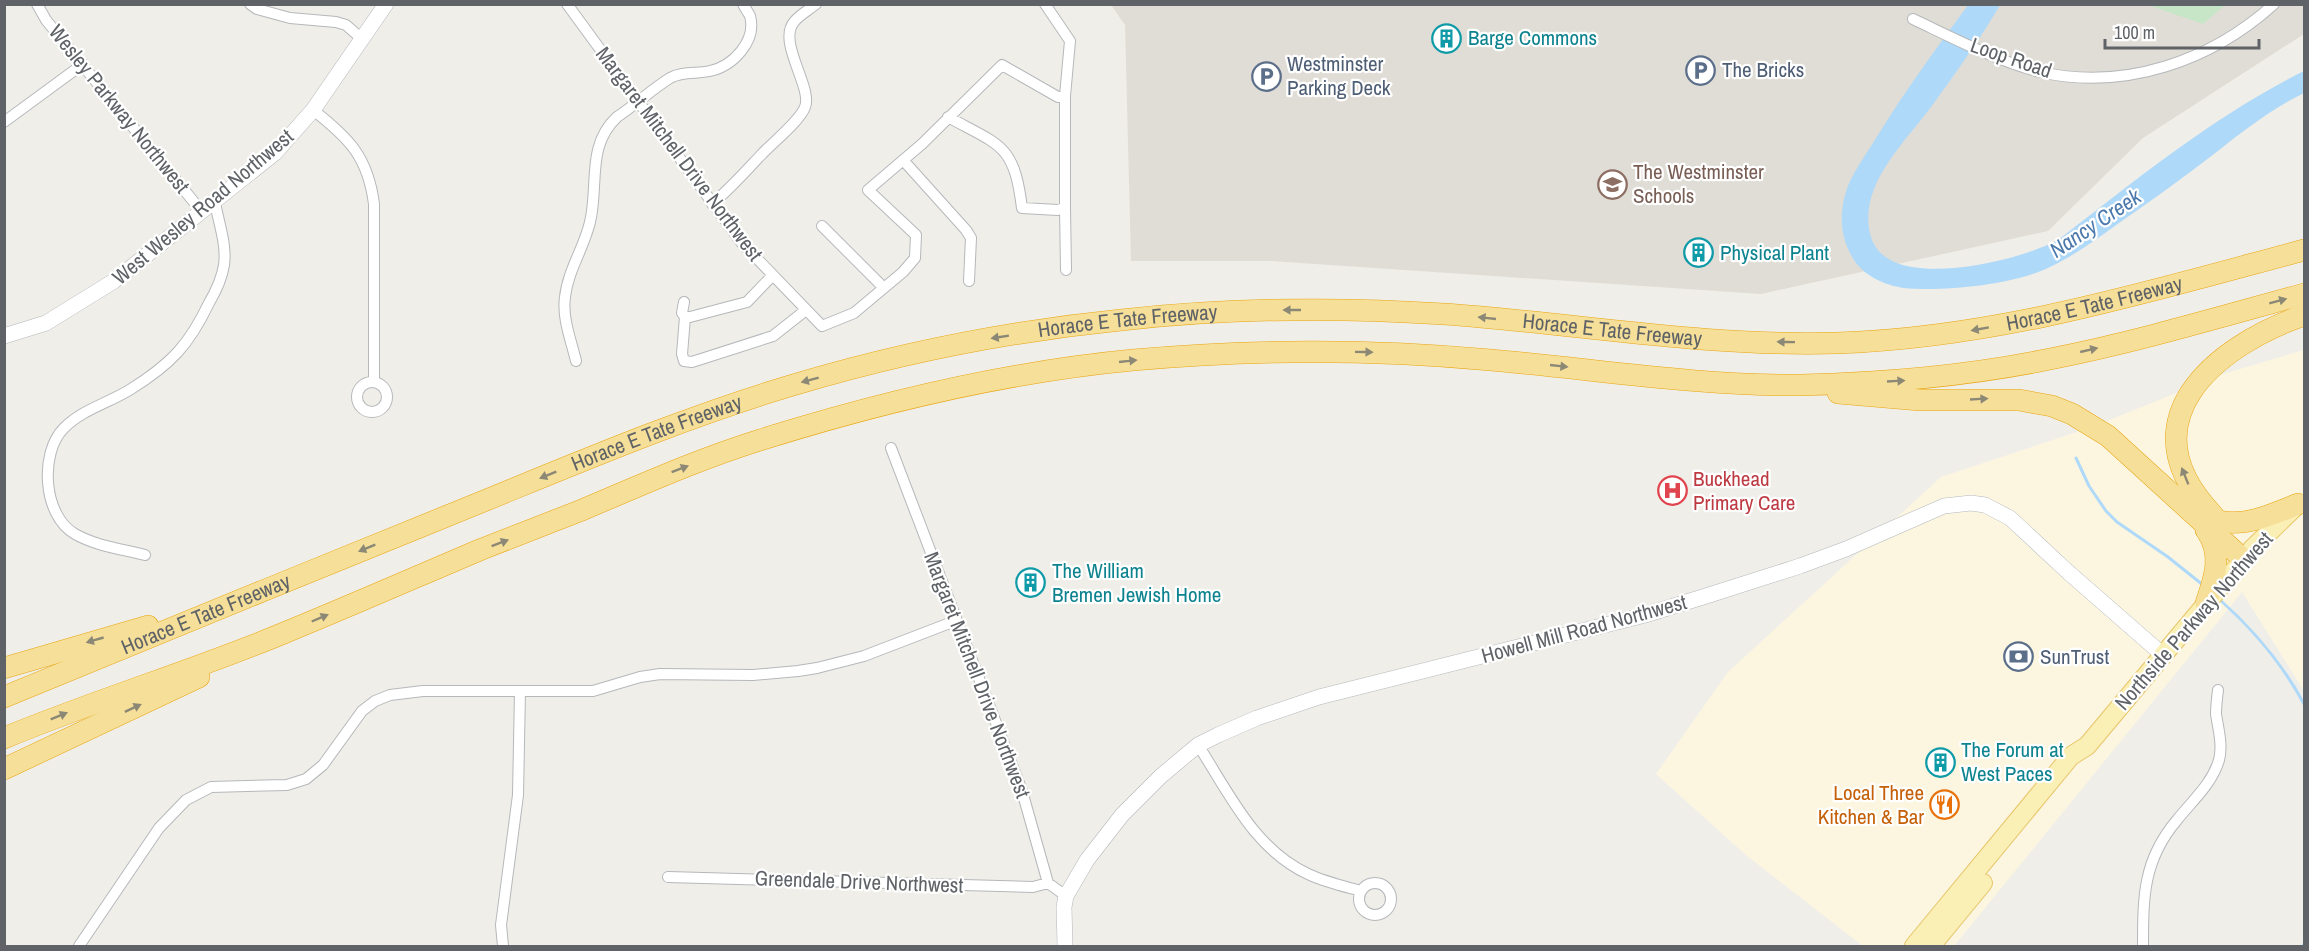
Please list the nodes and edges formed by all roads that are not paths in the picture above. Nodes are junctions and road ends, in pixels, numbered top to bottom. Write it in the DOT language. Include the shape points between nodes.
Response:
graph roads {
  1 [pos="37,4"];
  2 [pos="250,4"];
  3 [pos="386,4"];
  4 [pos="567,4"];
  5 [pos="742,4"];
  6 [pos="816,4"];
  7 [pos="1045,4"];
  8 [pos="2274,4"];
  9 [pos="1913,19"];
  10 [pos="362,39"];
  11 [pos="83,64"];
  12 [pos="1065,96"];
  13 [pos="639,102"];
  14 [pos="313,110"];
  15 [pos="948,117"];
  16 [pos="4,122"];
  17 [pos="903,160"];
  18 [pos="214,202"];
  19 [pos="712,204"];
  20 [pos="1065,207"];
  21 [pos="202,212"];
  22 [pos="822,226"];
  23 [pos="2304,235"];
  24 [pos="2304,250"];
  25 [pos="1066,270"];
  26 [pos="772,276"];
  27 [pos="969,281"];
  28 [pos="884,288"];
  29 [pos="2158,289"];
  30 [pos="2304,294"];
  31 [pos="684,302"];
  32 [pos="806,310"];
  33 [pos="2304,315"];
  34 [pos="685,317"];
  35 [pos="4,336"];
  36 [pos="576,361"];
  37 [pos="374,381"];
  38 [pos="1796,385"];
  39 [pos="891,448"];
  40 [pos="2301,501"];
  41 [pos="2197,517"];
  42 [pos="2219,521"];
  43 [pos="2247,554"];
  44 [pos="145,555"];
  45 [pos="2206,603"];
  46 [pos="213,610"];
  47 [pos="955,621"];
  48 [pos="280,635"];
  49 [pos="2163,655"];
  50 [pos="4,668"];
  51 [pos="2218,690"];
  52 [pos="520,691"];
  53 [pos="4,697"];
  54 [pos="4,738"];
  55 [pos="1198,745"];
  56 [pos="2087,746"];
  57 [pos="4,769"];
  58 [pos="668,877"];
  59 [pos="1048,883"];
  60 [pos="1361,891"];
  61 [pos="1066,896"];
  62 [pos="79,946"];
  63 [pos="503,946"];
  64 [pos="1065,946"];
  65 [pos="1914,946"];
  66 [pos="1931,946"];
  67 [pos="2143,946"];
  1 -- 11 [label="street, Wesley Parkway Northwest"];
  2 -- 10 [label="street" via="290,18 336,22"];
  3 -- 10 [label="main road, West Wesley Road Northwest"];
  4 -- 13 [label="street, Margaret Mitchell Drive Northwest"];
  5 -- 13 [label="street" via="750,15 751,30 744,47 731,62 714,71 670,78"];
  6 -- 19 [label="street" via="793,23 790,32 806,107"];
  7 -- 12 [label="street" via="1070,41"];
  8 -- 9 [label="street, Loop Road" via="2246,28 2200,55 2152,71 2111,76 2064,76 2038,71"];
  10 -- 14 [label="main road, West Wesley Road Northwest"];
  11 -- 16 [label="street"];
  11 -- 21 [label="street, Wesley Parkway Northwest"];
  12 -- 15 [label="street" via="1058,97 1002,65"];
  12 -- 20 [label="street"];
  13 -- 19 [label="street, Margaret Mitchell Drive Northwest"];
  13 -- 36 [label="street" via="610,124 596,153 590,221 565,296 566,320"];
  14 -- 18 [label="main road, West Wesley Road Northwest" via="275,153"];
  14 -- 37 [label="street" via="352,144 371,184"];
  15 -- 17 [label="street"];
  15 -- 20 [label="street" via="1000,146 1010,158 1018,177 1022,208"];
  17 -- 27 [label="street" via="971,238"];
  17 -- 28 [label="street" via="868,190 916,235 915,258"];
  18 -- 21 [label="main road, West Wesley Road Northwest"];
  18 -- 44 [label="street" via="224,265 219,285 189,341 167,364 63,429 51,448 48,463 48,488 67,528 87,539"];
  19 -- 26 [label="street, Margaret Mitchell Drive Northwest"];
  20 -- 25 [label="street"];
  21 -- 35 [label="main road, West Wesley Road Northwest" via="78,305 46,323"];
  22 -- 28 [label="street"];
  23 -- 29 [label="highway"];
  24 -- 29 [label="highway, Horace E Tate Freeway"];
  26 -- 32 [label="street, Margaret Mitchell Drive Northwest"];
  26 -- 34 [label="street" via="747,302"];
  28 -- 32 [label="street, Margaret Mitchell Drive Northwest" via="854,313 822,326"];
  29 -- 46 [label="highway, Horace E Tate Freeway, one-way" via="1992,327 1836,343 1701,339 1446,314 1304,310 1223,311 1120,320 992,338 838,372 716,410"];
  38 -- 30 [label="highway, Horace E Tate Freeway, one-way" via="1904,381 2003,368 2134,340"];
  31 -- 34 [label="street"];
  32 -- 34 [label="street" via="773,336 692,362 684,361 682,354"];
  42 -- 33 [label="highway, one-way" via="2190,490 2182,473 2175,431 2179,413 2188,394 2211,369 2246,343"];
  38 -- 41 [label="highway, one-way" via="1877,398 2000,398 2052,406 2108,436"];
  48 -- 38 [label="highway, Horace E Tate Freeway, one-way" via="487,547 756,441 897,401 982,382 1126,361 1329,351 1489,359"];
  39 -- 47 [label="street, Margaret Mitchell Drive Northwest"];
  40 -- 42 [label="highway" via="2253,520"];
  40 -- 43 [label="main road, Northside Parkway Northwest"];
  41 -- 43 [label="highway"];
  41 -- 45 [label="highway" via="2217,553"];
  42 -- 43 [label="highway"];
  43 -- 45 [label="main road, Northside Parkway Northwest"];
  45 -- 49 [label="main road, Northside Parkway Northwest"];
  46 -- 50 [label="highway, one-way" via="100,638"];
  46 -- 53 [label="highway, Horace E Tate Freeway"];
  47 -- 52 [label="street" via="864,656 817,668 753,675 660,674 593,691"];
  47 -- 59 [label="street, Margaret Mitchell Drive Northwest" via="1022,791"];
  54 -- 48 [label="highway, Horace E Tate Freeway, one-way"];
  57 -- 48 [label="highway, one-way"];
  49 -- 55 [label="main road, Howell Mill Road Northwest" via="2010,518 1985,505 1958,504 1931,510 1846,549 1645,615 1318,697 1257,718"];
  49 -- 56 [label="main road, Northside Parkway Northwest"];
  51 -- 67 [label="street" via="2220,756 2203,790 2165,836 2149,869 2143,898"];
  52 -- 62 [label="street" via="390,695 362,711 323,765 306,779 287,785 211,787 186,800 159,828"];
  52 -- 63 [label="street" via="518,795 501,925"];
  55 -- 60 [label="street" via="1249,826 1272,850 1306,873"];
  55 -- 61 [label="main road, Howell Mill Road Northwest" via="1122,815 1087,860"];
  56 -- 65 [label="main road, Northside Parkway Northwest" via="2071,756"];
  56 -- 66 [label="main road, Northside Parkway Northwest" via="2080,764"];
  58 -- 59 [label="street, Greendale Drive Northwest" via="1033,887"];
  59 -- 61 [label="street"];
  61 -- 64 [label="main road, Howell Mill Road Northwest"];
}
